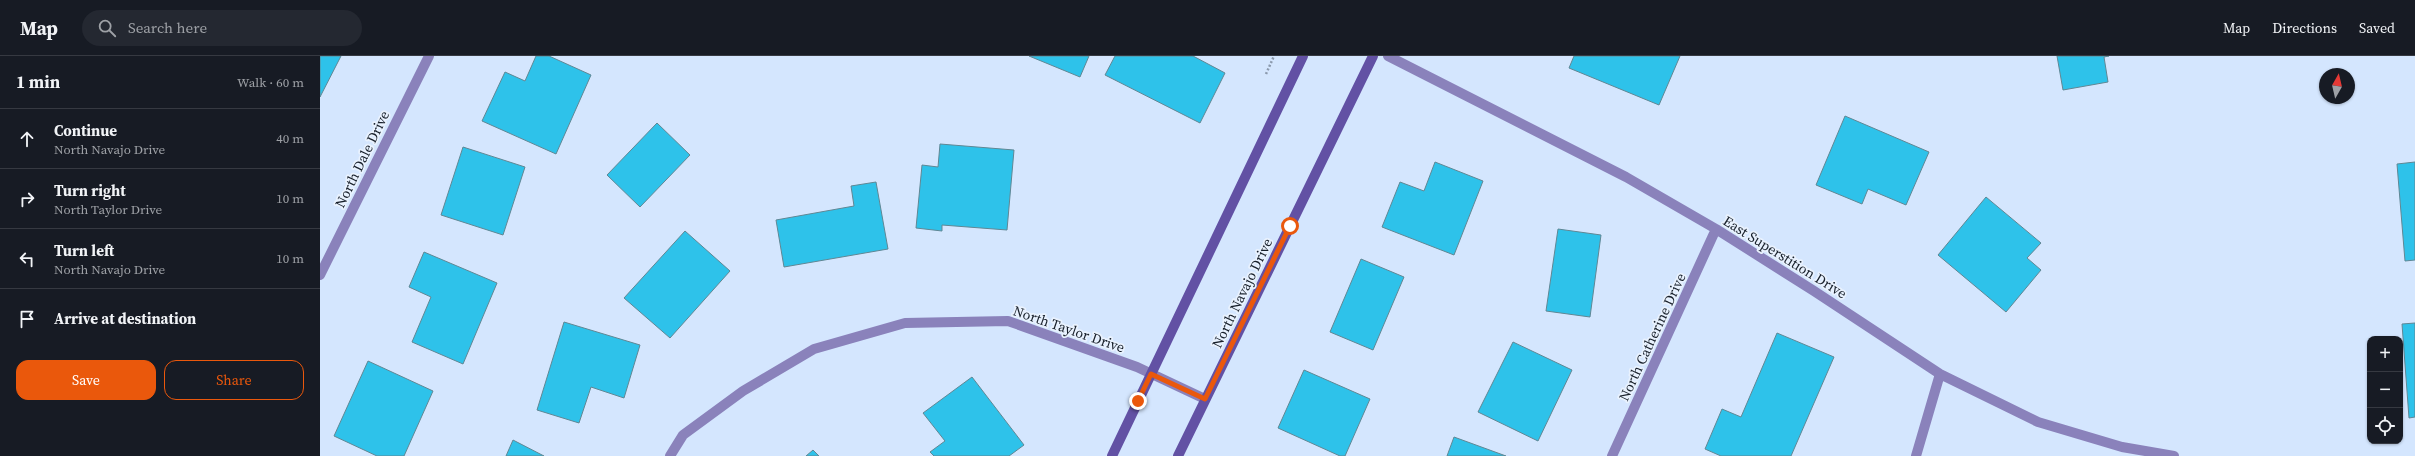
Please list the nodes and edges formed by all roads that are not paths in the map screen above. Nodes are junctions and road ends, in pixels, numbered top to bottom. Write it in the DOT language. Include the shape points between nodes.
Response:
graph roads {
  1 [pos="429,56"];
  2 [pos="1303,56"];
  3 [pos="1373,56"];
  4 [pos="1388,56"];
  5 [pos="1716,230"];
  6 [pos="320,274"];
  7 [pos="1151,374"];
  8 [pos="1940,374"];
  9 [pos="1205,399"];
  10 [pos="670,456"];
  11 [pos="1112,456"];
  12 [pos="1178,456"];
  13 [pos="1612,456"];
  14 [pos="1916,456"];
  15 [pos="2174,456"];
  1 -- 6 [label="street, North Dale Drive"];
  2 -- 7 [label="street"];
  3 -- 9 [label="street, North Navajo Drive"];
  4 -- 5 [label="street, East Superstition Drive" via="1626,178"];
  5 -- 8 [label="street, East Superstition Drive"];
  5 -- 13 [label="street, North Catherine Drive"];
  7 -- 9 [label="street, North Taylor Drive"];
  7 -- 10 [label="street, North Taylor Drive" via="1008,321 905,323 808,353 743,390 683,435"];
  7 -- 11 [label="street"];
  8 -- 14 [label="street"];
  8 -- 15 [label="street, East Superstition Drive" via="2038,422 2122,447"];
  9 -- 12 [label="street, North Navajo Drive"];
}
